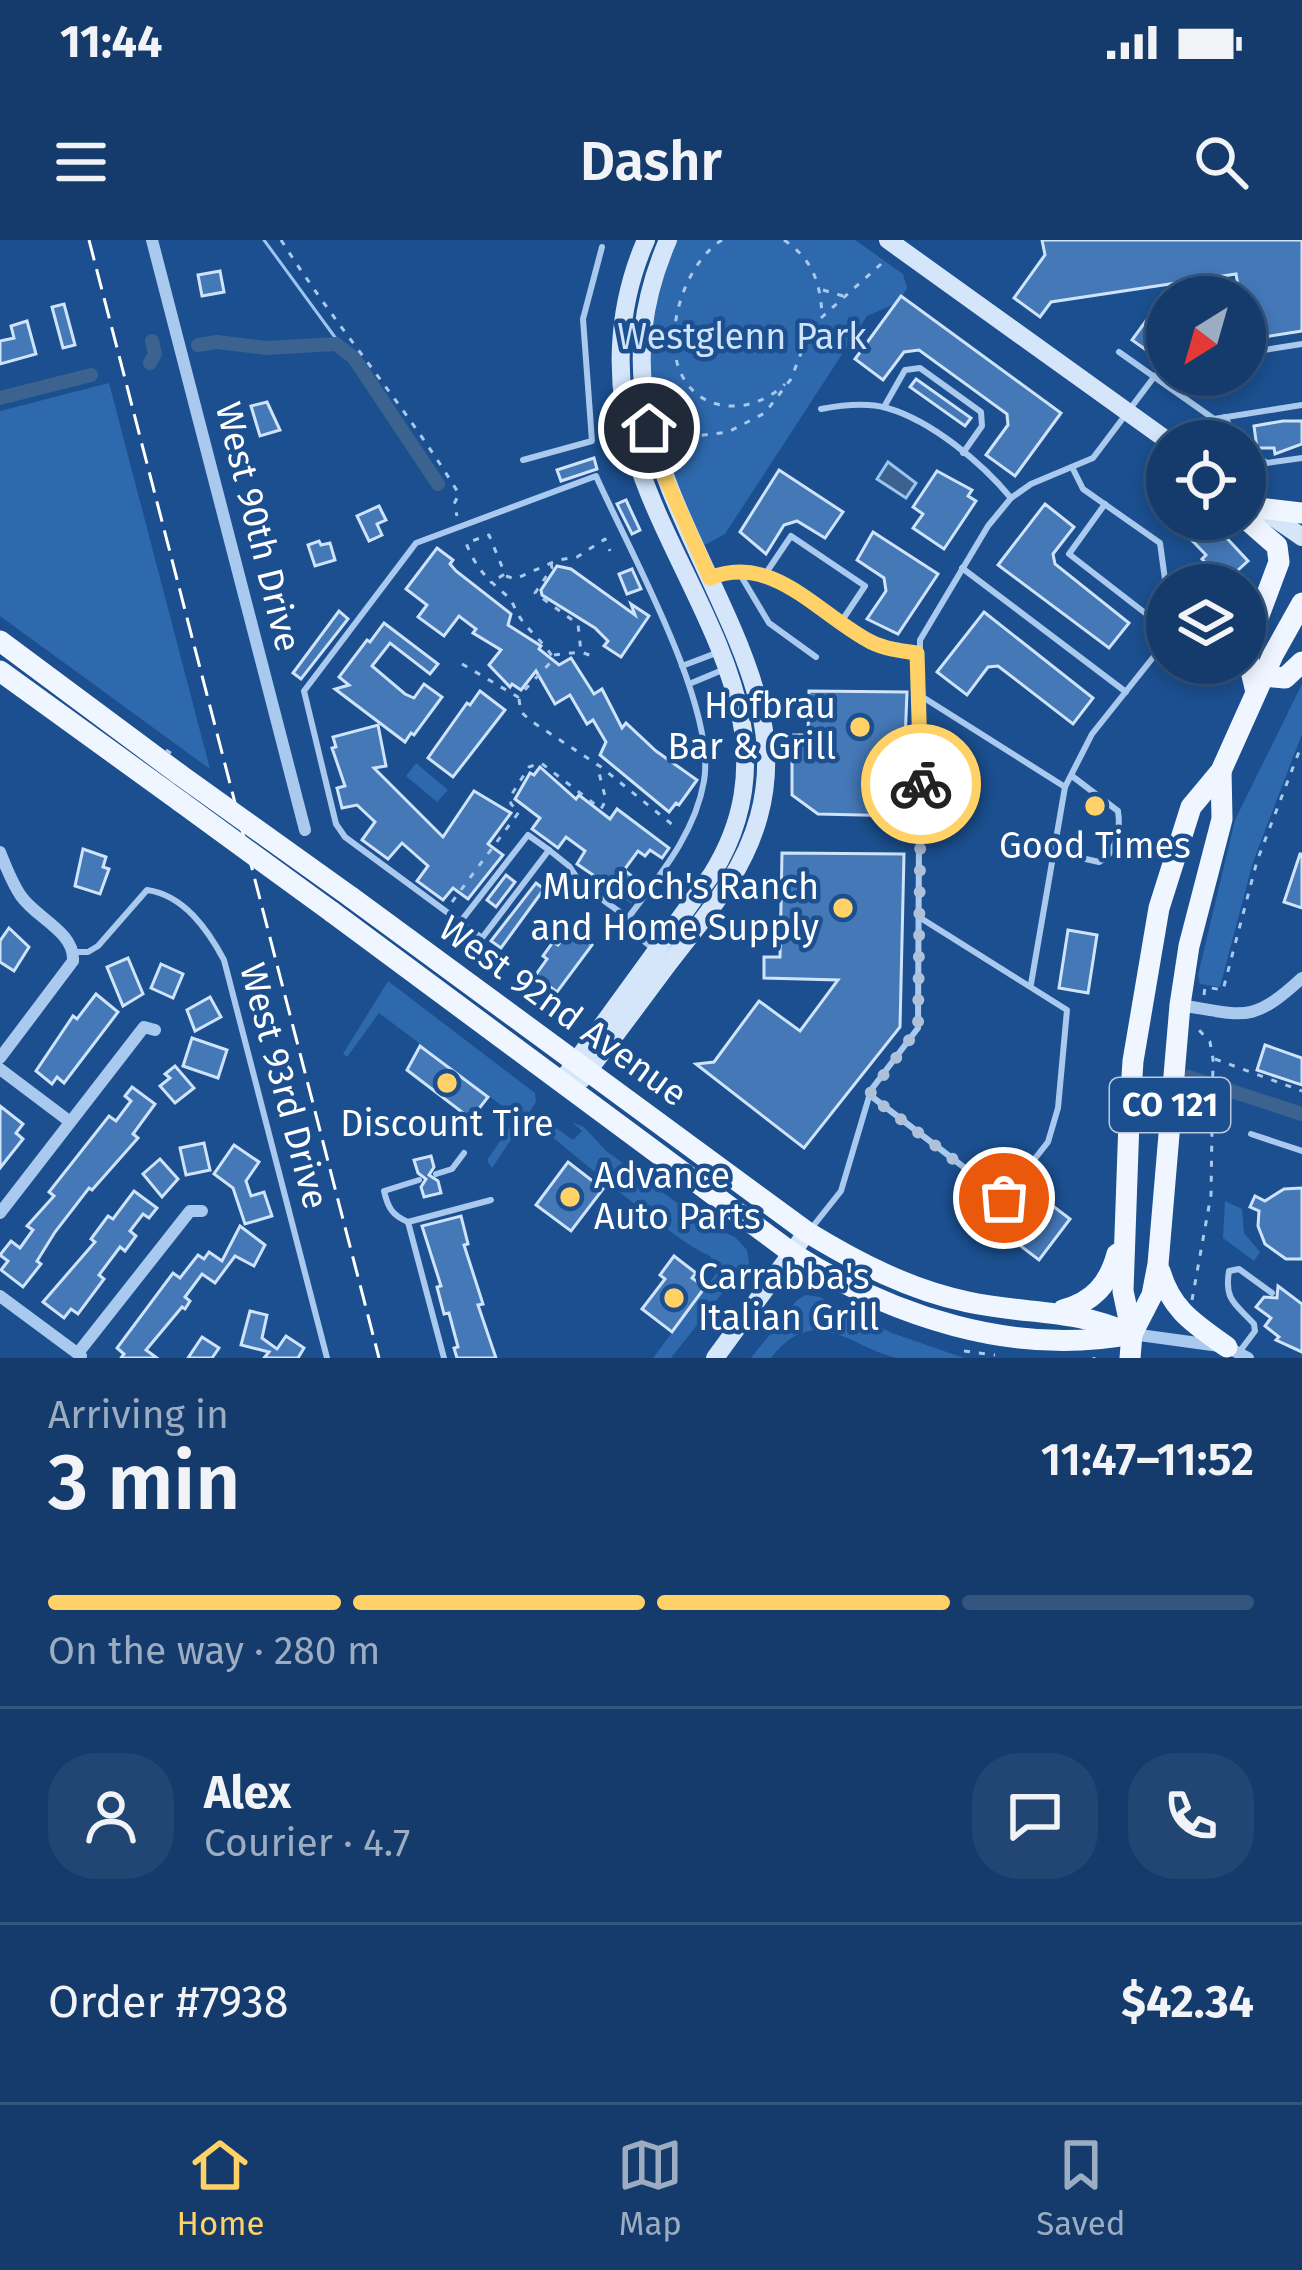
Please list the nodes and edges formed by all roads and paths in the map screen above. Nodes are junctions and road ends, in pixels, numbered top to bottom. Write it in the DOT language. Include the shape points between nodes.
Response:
graph roads {
  1 [pos="152,240"];
  2 [pos="281,240"];
  3 [pos="646,240"];
  4 [pos="668,240"];
  5 [pos="722,240"];
  6 [pos="784,240"];
  7 [pos="887,240"];
  8 [pos="602,247"];
  9 [pos="881,264"];
  10 [pos="820,289"];
  11 [pos="844,297"];
  12 [pos="822,314"];
  13 [pos="1302,344"];
  14 [pos="1266,350"];
  15 [pos="1119,352"];
  16 [pos="1146,371"];
  17 [pos="791,379"];
  18 [pos="1146,387"];
  19 [pos="1182,396"];
  20 [pos="1302,405"];
  21 [pos="884,406"];
  22 [pos="821,409"];
  23 [pos="1128,412"];
  24 [pos="1225,417"];
  25 [pos="1227,420"];
  26 [pos="1146,425"];
  27 [pos="664,441"];
  28 [pos="963,453"];
  29 [pos="1302,458"];
  30 [pos="524,460"];
  31 [pos="1266,463"];
  32 [pos="1072,467"];
  33 [pos="1011,498"];
  34 [pos="1105,504"];
  35 [pos="1266,510"];
  36 [pos="1302,513"];
  37 [pos="1266,517"];
  38 [pos="460,526"];
  39 [pos="1266,532"];
  40 [pos="1302,537"];
  41 [pos="593,549"];
  42 [pos="550,563"];
  43 [pos="1163,564"];
  44 [pos="962,568"];
  45 [pos="738,571"];
  46 [pos="766,573"];
  47 [pos="505,574"];
  48 [pos="710,578"];
  49 [pos="490,584"];
  50 [pos="1266,597"];
  51 [pos="1302,603"];
  52 [pos="1146,614"];
  53 [pos="841,623"];
  54 [pos="0,640"];
  55 [pos="581,652"];
  56 [pos="917,653"];
  57 [pos="552,656"];
  58 [pos="592,656"];
  59 [pos="733,656"];
  60 [pos="816,657"];
  61 [pos="1302,662"];
  62 [pos="462,664"];
  63 [pos="682,666"];
  64 [pos="1146,667"];
  65 [pos="0,671"];
  66 [pos="1266,671"];
  67 [pos="1266,682"];
  68 [pos="689,684"];
  69 [pos="1259,684"];
  70 [pos="1126,692"];
  71 [pos="919,694"];
  72 [pos="518,697"];
  73 [pos="1302,744"];
  74 [pos="597,765"];
  75 [pos="1221,771"];
  76 [pos="1072,776"];
  77 [pos="1065,787"];
  78 [pos="674,826"];
  79 [pos="304,830"];
  80 [pos="549,850"];
  81 [pos="0,852"];
  82 [pos="1054,853"];
  83 [pos="342,905"];
  84 [pos="445,911"];
  85 [pos="920,916"];
  86 [pos="628,918"];
  87 [pos="460,922"];
  88 [pos="656,950"];
  89 [pos="73,957"];
  90 [pos="1302,978"];
  91 [pos="1031,984"];
  92 [pos="1190,1007"];
  93 [pos="155,1030"];
  94 [pos="0,1058"];
  95 [pos="1213,1059"];
  96 [pos="583,1064"];
  97 [pos="0,1069"];
  98 [pos="567,1087"];
  99 [pos="1302,1091"];
  100 [pos="869,1095"];
  101 [pos="69,1121"];
  102 [pos="1251,1134"];
  103 [pos="1302,1151"];
  104 [pos="464,1153"];
  105 [pos="436,1174"];
  106 [pos="419,1180"];
  107 [pos="491,1200"];
  108 [pos="202,1211"];
  109 [pos="0,1214"];
  110 [pos="1124,1218"];
  111 [pos="409,1222"];
  112 [pos="807,1232"];
  113 [pos="792,1253"];
  114 [pos="1158,1264"];
  115 [pos="1272,1293"];
  116 [pos="0,1296"];
  117 [pos="986,1305"];
  118 [pos="1185,1309"];
  119 [pos="1054,1312"];
  120 [pos="983,1332"];
  121 [pos="1132,1334"];
  122 [pos="1048,1339"];
  123 [pos="964,1351"];
  124 [pos="1238,1352"];
  125 [pos="995,1355"];
  126 [pos="81,1356"];
  127 [pos="327,1358"];
  128 [pos="444,1358"];
  129 [pos="715,1358"];
  130 [pos="1071,1358"];
  131 [pos="1130,1358"];
  1 -- 79 [label="street, West 90th Drive"];
  2 -- 38 [label="path" via="452,482"];
  3 -- 59 [label="street" via="624,308 626,420 638,463"];
  4 -- 48 [label="street" via="647,298 644,408"];
  5 -- 17 [label="path" via="703,254 687,285 675,348 680,371 702,396 737,407 756,405"];
  6 -- 10 [label="path" via="807,260"];
  7 -- 23 [label="street"];
  8 -- 30 [label="lane" via="583,319 592,441"];
  9 -- 11 [label="path"];
  10 -- 11 [label="path"];
  10 -- 12 [label="path"];
  11 -- 12 [label="path"];
  12 -- 17 [label="path"];
  13 -- 14 [label="lane"];
  15 -- 16 [label="lane"];
  17 -- 27 [label="path" via="765,413 740,429"];
  18 -- 23 [label="lane"];
  19 -- 24 [label="lane" via="1214,419"];
  20 -- 24 [label="lane"];
  21 -- 22 [label="lane"];
  21 -- 28 [label="lane"];
  21 -- 28 [label="lane" via="905,370 920,368 980,412 982,426"];
  23 -- 26 [label="street"];
  23 -- 32 [label="lane" via="1093,458"];
  24 -- 25 [label="lane"];
  28 -- 33 [label="lane"];
  29 -- 31 [label="lane"];
  32 -- 33 [label="lane"];
  32 -- 34 [label="lane" via="1083,489"];
  33 -- 44 [label="lane"];
  34 -- 43 [label="lane" via="1160,543"];
  34 -- 52 [label="lane" via="1069,554"];
  35 -- 36 [label="main road"];
  37 -- 40 [label="street"];
  38 -- 63 [label="lane" via="596,476"];
  38 -- 84 [label="lane" via="416,543 304,691 336,824"];
  39 -- 50 [label="main road" via="1279,562"];
  41 -- 42 [label="path"];
  42 -- 47 [label="path" via="515,579"];
  42 -- 55 [label="path" via="535,593 578,624"];
  44 -- 56 [label="lane"];
  44 -- 70 [label="lane"];
  45 -- 46 [label="lane"];
  45 -- 48 [label="lane"];
  45 -- 60 [label="lane" via="769,623"];
  46 -- 53 [label="lane"];
  46 -- 53 [label="lane" via="791,536 865,586"];
  47 -- 49 [label="path"];
  47 -- 49 [label="path" via="489,535 466,543"];
  48 -- 59 [label="street"];
  49 -- 57 [label="path"];
  51 -- 66 [label="main road, CO 121"];
  53 -- 56 [label="lane" via="874,644"];
  54 -- 83 [label="main road, West 92nd Avenue, bridge"];
  55 -- 57 [label="path"];
  55 -- 58 [label="path"];
  56 -- 71 [label="lane"];
  57 -- 72 [label="path"];
  59 -- 63 [label="lane"];
  59 -- 68 [label="lane"];
  59 -- 88 [label="street" via="746,749 740,816 724,854"];
  59 -- 96 [label="street" via="758,692 767,754 749,848 729,885"];
  61 -- 67 [label="main road"];
  62 -- 72 [label="path"];
  63 -- 68 [label="lane"];
  64 -- 70 [label="lane"];
  65 -- 83 [label="main road, West 92nd Avenue, bridge"];
  68 -- 86 [label="lane" via="704,741 704,783 681,843"];
  69 -- 75 [label="main road, CO 121"];
  70 -- 76 [label="lane"];
  71 -- 77 [label="lane"];
  71 -- 85 [label="lane"];
  72 -- 74 [label="path" via="531,721"];
  73 -- 92 [label="path" via="1257,861 1223,990 1205,987"];
  74 -- 78 [label="path"];
  74 -- 84 [label="path" via="601,809 541,763 530,767 510,796 519,812"];
  75 -- 92 [label="main road, CO 121" via="1222,818 1189,946"];
  75 -- 110 [label="main road, CO 121" via="1191,807 1160,908 1133,1061"];
  76 -- 77 [label="lane"];
  76 -- 82 [label="lane" via="1118,811 1118,831 1099,862"];
  77 -- 82 [label="lane"];
  80 -- 86 [label="lane"];
  80 -- 87 [label="lane" via="528,835"];
  80 -- 87 [label="lane" via="482,938"];
  81 -- 89 [label="street" via="18,893 68,940"];
  82 -- 91 [label="lane"];
  83 -- 96 [label="main road, West 92nd Avenue"];
  83 -- 98 [label="main road, West 92nd Avenue"];
  84 -- 87 [label="lane"];
  85 -- 91 [label="lane"];
  85 -- 100 [label="lane" via="918,1028"];
  86 -- 88 [label="lane"];
  88 -- 96 [label="street"];
  89 -- 94 [label="street"];
  89 -- 127 [label="lane, West 93rd Drive" via="98,946 147,890 209,932 224,960"];
  90 -- 92 [label="street" via="1246,1015"];
  91 -- 100 [label="lane" via="1067,1010 1058,1108 1048,1142 1004,1198"];
  92 -- 95 [label="path"];
  92 -- 114 [label="main road, CO 121"];
  93 -- 101 [label="street" via="144,1027"];
  95 -- 99 [label="path"];
  95 -- 118 [label="path" via="1211,1195 1197,1289"];
  96 -- 98 [label="street"];
  96 -- 112 [label="main road, West 92nd Avenue"];
  97 -- 101 [label="street"];
  98 -- 113 [label="main road, West 92nd Avenue"];
  100 -- 112 [label="lane" via="841,1191"];
  101 -- 109 [label="street"];
  102 -- 103 [label="lane"];
  104 -- 105 [label="lane"];
  106 -- 111 [label="lane" via="385,1191 388,1207"];
  107 -- 111 [label="lane"];
  108 -- 126 [label="street" via="190,1211"];
  110 -- 119 [label="main road" via="1104,1286 1083,1304"];
  110 -- 121 [label="main road, CO 121" via="1123,1291"];
  111 -- 128 [label="lane"];
  112 -- 113 [label="street"];
  112 -- 117 [label="main road, West 92nd Avenue" via="891,1277"];
  113 -- 120 [label="main road, West 92nd Avenue" via="881,1302"];
  113 -- 129 [label="street"];
  114 -- 121 [label="main road, CO 121"];
  114 -- 124 [label="main road" via="1180,1313"];
  115 -- 124 [label="lane" via="1239,1269 1228,1271 1230,1303 1255,1331"];
  116 -- 126 [label="street"];
  117 -- 119 [label="main road, West 92nd Avenue"];
  117 -- 120 [label="lane"];
  119 -- 121 [label="main road, West 92nd Avenue"];
  120 -- 122 [label="main road, West 92nd Avenue"];
  121 -- 122 [label="main road, West 92nd Avenue"];
  121 -- 124 [label="street, West 92nd Avenue"];
  121 -- 131 [label="main road, CO 121"];
  122 -- 130 [label="main road"];
  123 -- 125 [label="path"];
}
